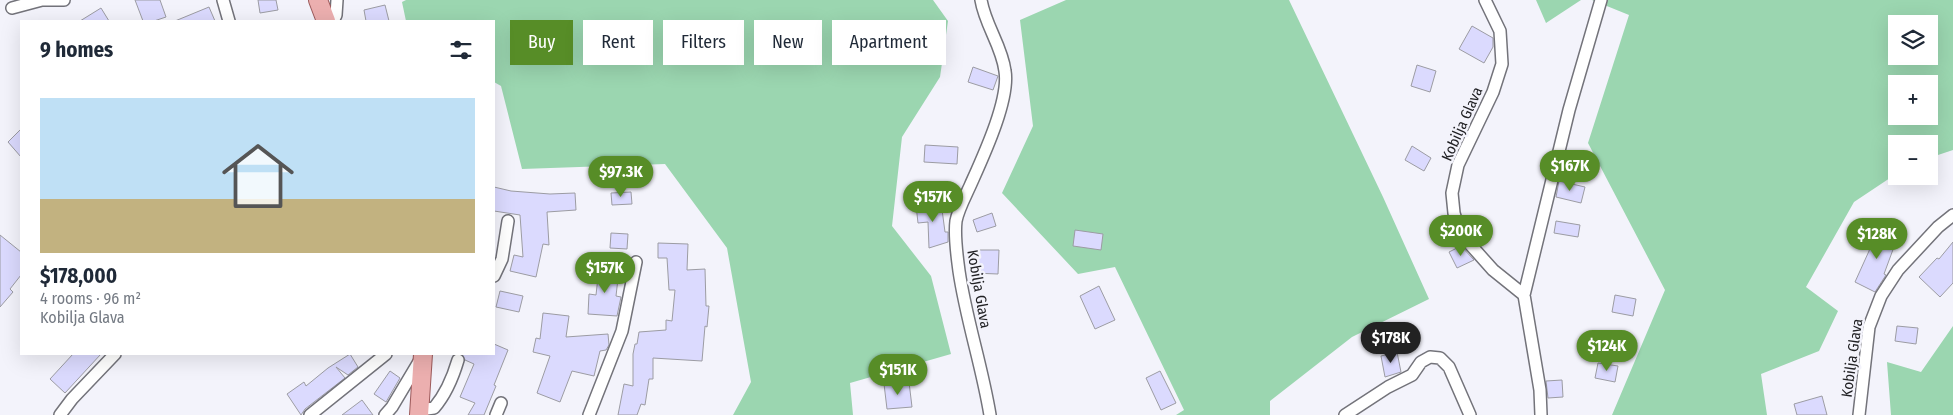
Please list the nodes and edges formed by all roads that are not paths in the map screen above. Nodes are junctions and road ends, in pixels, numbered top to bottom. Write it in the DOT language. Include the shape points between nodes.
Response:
graph roads {
  1 [pos="64,0"];
  2 [pos="223,0"];
  3 [pos="318,0"];
  4 [pos="337,0"];
  5 [pos="981,0"];
  6 [pos="1485,0"];
  7 [pos="1601,0"];
  8 [pos="12,8"];
  9 [pos="229,20"];
  10 [pos="326,20"];
  11 [pos="334,20"];
  12 [pos="1953,215"];
  13 [pos="508,221"];
  14 [pos="636,262"];
  15 [pos="495,274"];
  16 [pos="1524,295"];
  17 [pos="113,355"];
  18 [pos="385,355"];
  19 [pos="422,355"];
  20 [pos="423,355"];
  21 [pos="458,360"];
  22 [pos="501,403"];
  23 [pos="419,412"];
  24 [pos="60,415"];
  25 [pos="310,415"];
  26 [pos="384,415"];
  27 [pos="496,415"];
  28 [pos="589,415"];
  29 [pos="990,415"];
  30 [pos="1345,415"];
  31 [pos="1470,415"];
  32 [pos="1541,415"];
  33 [pos="1859,415"];
  1 -- 8 [label="street" via="42,0"];
  2 -- 9 [label="street"];
  3 -- 10 [label="main road"];
  4 -- 11 [label="street"];
  5 -- 29 [label="street, Kobilja Glava" via="1006,72 1004,96 956,220 956,252 962,295"];
  6 -- 16 [label="street, Kobilja Glava" via="1500,31 1502,64 1493,92 1458,165 1452,193 1454,213 1460,233 1493,270"];
  7 -- 16 [label="street"];
  12 -- 33 [label="street, Kobilja Glava" via="1898,270 1881,296 1869,326"];
  13 -- 15 [label="street" via="502,259"];
  14 -- 28 [label="street" via="622,331"];
  16 -- 32 [label="street" via="1540,390"];
  17 -- 24 [label="street"];
  18 -- 25 [label="street"];
  19 -- 26 [label="street"];
  20 -- 23 [label="main road"];
  21 -- 23 [label="street" via="441,400 434,408"];
  22 -- 27 [label="street"];
  30 -- 31 [label="street" via="1412,375 1421,362 1430,357 1440,358 1449,367"];
}
